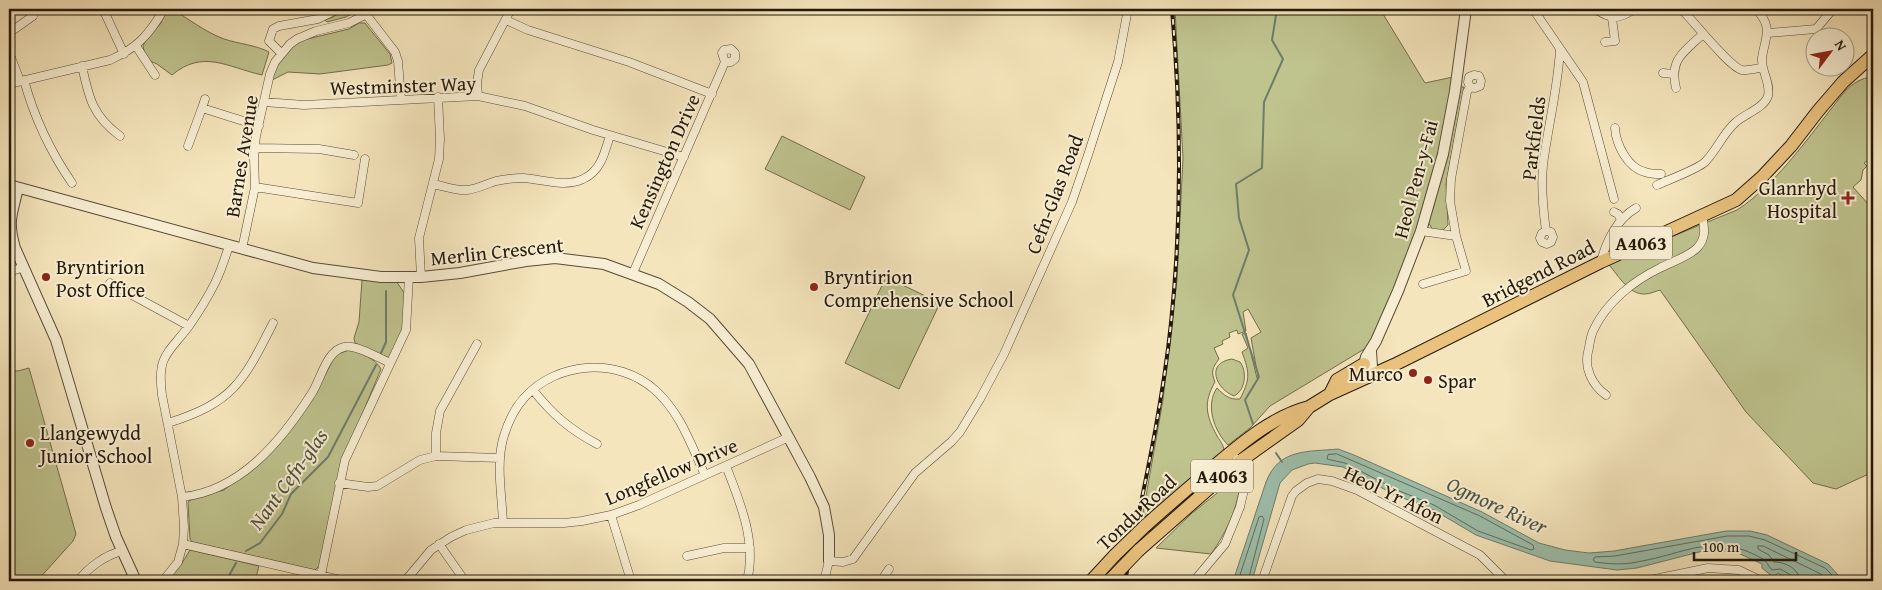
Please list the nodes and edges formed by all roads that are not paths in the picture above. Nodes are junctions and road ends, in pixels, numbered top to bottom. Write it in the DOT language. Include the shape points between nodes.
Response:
graph roads {
  1 [pos="103,9"];
  2 [pos="164,9"];
  3 [pos="338,9"];
  4 [pos="511,9"];
  5 [pos="1128,9"];
  6 [pos="1466,9"];
  7 [pos="1533,9"];
  8 [pos="1594,9"];
  9 [pos="1635,9"];
  10 [pos="1681,9"];
  11 [pos="1756,9"];
  12 [pos="1833,9"];
  13 [pos="370,11"];
  14 [pos="1612,18"];
  15 [pos="30,20"];
  16 [pos="506,20"];
  17 [pos="9,33"];
  18 [pos="1768,33"];
  19 [pos="1702,34"];
  20 [pos="1605,42"];
  21 [pos="136,46"];
  22 [pos="1560,49"];
  23 [pos="9,52"];
  24 [pos="281,53"];
  25 [pos="124,54"];
  26 [pos="1873,55"];
  27 [pos="726,62"];
  28 [pos="82,66"];
  29 [pos="1762,68"];
  30 [pos="155,74"];
  31 [pos="1662,74"];
  32 [pos="1674,74"];
  33 [pos="22,81"];
  34 [pos="9,84"];
  35 [pos="1470,87"];
  36 [pos="1676,88"];
  37 [pos="712,94"];
  38 [pos="478,96"];
  39 [pos="438,97"];
  40 [pos="205,98"];
  41 [pos="401,100"];
  42 [pos="264,102"];
  43 [pos="202,108"];
  44 [pos="259,126"];
  45 [pos="1615,128"];
  46 [pos="118,132"];
  47 [pos="610,135"];
  48 [pos="188,146"];
  49 [pos="256,148"];
  50 [pos="354,155"];
  51 [pos="684,157"];
  52 [pos="366,159"];
  53 [pos="67,180"];
  54 [pos="433,184"];
  55 [pos="13,187"];
  56 [pos="255,188"];
  57 [pos="1614,199"];
  58 [pos="1636,208"];
  59 [pos="1614,212"];
  60 [pos="1702,216"];
  61 [pos="1621,220"];
  62 [pos="1421,231"];
  63 [pos="1546,231"];
  64 [pos="1456,236"];
  65 [pos="229,246"];
  66 [pos="242,249"];
  67 [pos="1601,262"];
  68 [pos="24,267"];
  69 [pos="9,272"];
  70 [pos="633,273"];
  71 [pos="421,276"];
  72 [pos="409,277"];
  73 [pos="110,283"];
  74 [pos="1423,284"];
  75 [pos="273,323"];
  76 [pos="189,326"];
  77 [pos="478,344"];
  78 [pos="1369,357"];
  79 [pos="390,364"];
  80 [pos="1388,368"];
  81 [pos="1368,378"];
  82 [pos="533,390"];
  83 [pos="1330,394"];
  84 [pos="1606,395"];
  85 [pos="168,422"];
  86 [pos="788,438"];
  87 [pos="596,444"];
  88 [pos="436,456"];
  89 [pos="1235,457"];
  90 [pos="500,458"];
  91 [pos="726,466"];
  92 [pos="705,475"];
  93 [pos="340,484"];
  94 [pos="182,496"];
  95 [pos="610,515"];
  96 [pos="503,523"];
  97 [pos="183,544"];
  98 [pos="439,544"];
  99 [pos="750,548"];
  100 [pos="122,551"];
  101 [pos="687,556"];
  102 [pos="829,561"];
  103 [pos="889,569"];
  104 [pos="320,575"];
  105 [pos="882,580"];
  106 [pos="1110,580"];
  107 [pos="1505,580"];
  108 [pos="78,581"];
  109 [pos="136,581"];
  110 [pos="163,581"];
  111 [pos="345,581"];
  112 [pos="404,581"];
  113 [pos="465,581"];
  114 [pos="631,581"];
  115 [pos="746,581"];
  116 [pos="824,581"];
  117 [pos="895,581"];
  118 [pos="1091,581"];
  119 [pos="1194,581"];
  120 [pos="1262,581"];
  121 [pos="1645,581"];
  122 [pos="1762,581"];
  1 -- 25 [label="street"];
  2 -- 21 [label="street"];
  3 -- 24 [label="street" via="318,19 273,29 269,41"];
  4 -- 16 [label="street"];
  5 -- 102 [label="street, Cefn-Glas Road" via="1118,62 1072,202 984,392 960,432 915,473 853,559"];
  6 -- 62 [label="street, Heol Pen-y-Fai" via="1443,154"];
  7 -- 22 [label="street"];
  8 -- 14 [label="street"];
  9 -- 14 [label="street"];
  10 -- 19 [label="street"];
  11 -- 18 [label="street" via="1766,23"];
  12 -- 18 [label="street" via="1816,29"];
  13 -- 24 [label="street, Barnes Avenue" via="350,23 307,34"];
  13 -- 41 [label="street" via="368,17 398,61"];
  14 -- 20 [label="street" via="1616,45"];
  15 -- 17 [label="street"];
  16 -- 37 [label="street"];
  16 -- 38 [label="street" via="479,70"];
  18 -- 29 [label="street"];
  19 -- 29 [label="street" via="1742,70"];
  19 -- 32 [label="street" via="1674,64"];
  21 -- 25 [label="street"];
  21 -- 30 [label="street"];
  22 -- 57 [label="street" via="1583,82"];
  22 -- 63 [label="street, Parkfields" via="1543,166"];
  23 -- 33 [label="street"];
  24 -- 42 [label="street, Barnes Avenue" via="270,74"];
  25 -- 28 [label="street"];
  26 -- 60 [label="main road, Bridgend Road / A4063" via="1843,82 1762,177 1736,200"];
  27 -- 37 [label="street, Kensington Drive"];
  28 -- 33 [label="street"];
  28 -- 46 [label="street" via="95,110 107,126"];
  29 -- 45 [label="street" via="1768,83 1768,96 1728,130 1705,163 1661,178 1644,172 1622,152"];
  31 -- 32 [label="street"];
  32 -- 36 [label="street"];
  33 -- 34 [label="street"];
  33 -- 53 [label="street" via="37,122"];
  35 -- 64 [label="street" via="1451,179 1450,201"];
  37 -- 51 [label="street, Kensington Drive"];
  38 -- 39 [label="street, Westminster Way"];
  38 -- 47 [label="street, Westminster Way" via="525,106"];
  39 -- 41 [label="street, Westminster Way"];
  39 -- 54 [label="street" via="439,159"];
  40 -- 43 [label="street"];
  41 -- 42 [label="street, Westminster Way" via="304,105"];
  42 -- 44 [label="street, Barnes Avenue"];
  43 -- 44 [label="street"];
  43 -- 48 [label="street"];
  44 -- 49 [label="street, Barnes Avenue"];
  47 -- 51 [label="street, Westminster Way"];
  47 -- 54 [label="street" via="602,161 589,176 576,182 512,179 469,190"];
  49 -- 50 [label="street" via="319,149"];
  49 -- 56 [label="street, Barnes Avenue"];
  51 -- 70 [label="street, Kensington Drive"];
  52 -- 56 [label="street" via="358,206"];
  54 -- 71 [label="street" via="419,238"];
  55 -- 65 [label="street, Merlin Crescent"];
  55 -- 68 [label="street" via="10,226"];
  56 -- 66 [label="street, Barnes Avenue"];
  58 -- 61 [label="street"];
  59 -- 61 [label="street"];
  60 -- 67 [label="main road, Bridgend Road / A4063"];
  60 -- 84 [label="street" via="1705,232 1697,248 1628,288 1592,332 1587,368 1594,383"];
  61 -- 67 [label="street" via="1608,239"];
  62 -- 64 [label="street"];
  62 -- 78 [label="street, Heol Pen-y-Fai"];
  64 -- 74 [label="street" via="1466,271"];
  65 -- 66 [label="street, Merlin Crescent"];
  65 -- 76 [label="street" via="215,283"];
  66 -- 72 [label="street, Merlin Crescent" via="313,268 381,277"];
  67 -- 80 [label="main road, Bridgend Road / A4063"];
  68 -- 69 [label="street"];
  68 -- 100 [label="street" via="56,340"];
  70 -- 71 [label="street, Merlin Crescent" via="604,264 555,258"];
  70 -- 86 [label="street, Merlin Crescent" via="688,302 723,332 749,364"];
  71 -- 72 [label="street, Merlin Crescent"];
  72 -- 79 [label="street" via="406,330"];
  73 -- 76 [label="street"];
  75 -- 85 [label="street" via="242,380 233,389 201,411"];
  76 -- 85 [label="street" via="170,348 161,367 160,380"];
  77 -- 88 [label="street" via="440,411"];
  78 -- 80 [label="street"];
  78 -- 81 [label="street, Heol Pen-y-Fai" via="1372,367"];
  78 -- 83 [label="main road" via="1337,380"];
  79 -- 93 [label="street" via="345,460"];
  79 -- 94 [label="street" via="350,346 339,349 331,356 297,414 257,461 221,487"];
  80 -- 81 [label="main road, Bridgend Road / A4063"];
  81 -- 83 [label="main road, Tondu Road / A4063"];
  82 -- 87 [label="street" via="560,420"];
  82 -- 90 [label="street" via="517,407 509,423"];
  82 -- 92 [label="street" via="550,378 590,367 617,370 642,381 676,414"];
  83 -- 89 [label="main road, Tondu Road / A4063" via="1309,407 1298,420"];
  85 -- 94 [label="street"];
  86 -- 91 [label="street, Longfellow Drive"];
  86 -- 102 [label="street, Merlin Crescent" via="824,507"];
  88 -- 90 [label="street"];
  88 -- 93 [label="street" via="420,460 377,486"];
  89 -- 106 [label="main road, Tondu Road / A4063, bridge"];
  89 -- 118 [label="main road, Tondu Road / A4063, bridge" via="1163,509"];
  89 -- 119 [label="street" via="1247,477 1244,492 1220,552"];
  90 -- 96 [label="street"];
  91 -- 92 [label="street, Longfellow Drive"];
  91 -- 99 [label="street" via="748,531"];
  92 -- 95 [label="street, Longfellow Drive"];
  93 -- 104 [label="street"];
  94 -- 97 [label="street"];
  95 -- 96 [label="street, Longfellow Drive" via="564,523"];
  95 -- 114 [label="street"];
  96 -- 98 [label="street, Longfellow Drive" via="494,522 466,530"];
  97 -- 104 [label="street"];
  97 -- 110 [label="street" via="178,562"];
  98 -- 112 [label="street, Longfellow Drive"];
  98 -- 113 [label="street"];
  99 -- 101 [label="street" via="724,548"];
  99 -- 115 [label="street"];
  100 -- 108 [label="street" via="99,562"];
  100 -- 109 [label="street"];
  102 -- 116 [label="street"];
  103 -- 105 [label="street"];
  104 -- 111 [label="street"];
  105 -- 117 [label="street"];
  107 -- 120 [label="street, Heol Yr Afon" via="1480,555 1358,490 1323,479 1306,483 1292,496"];
  121 -- 122 [label="street" via="1708,568 1739,570"];
}
